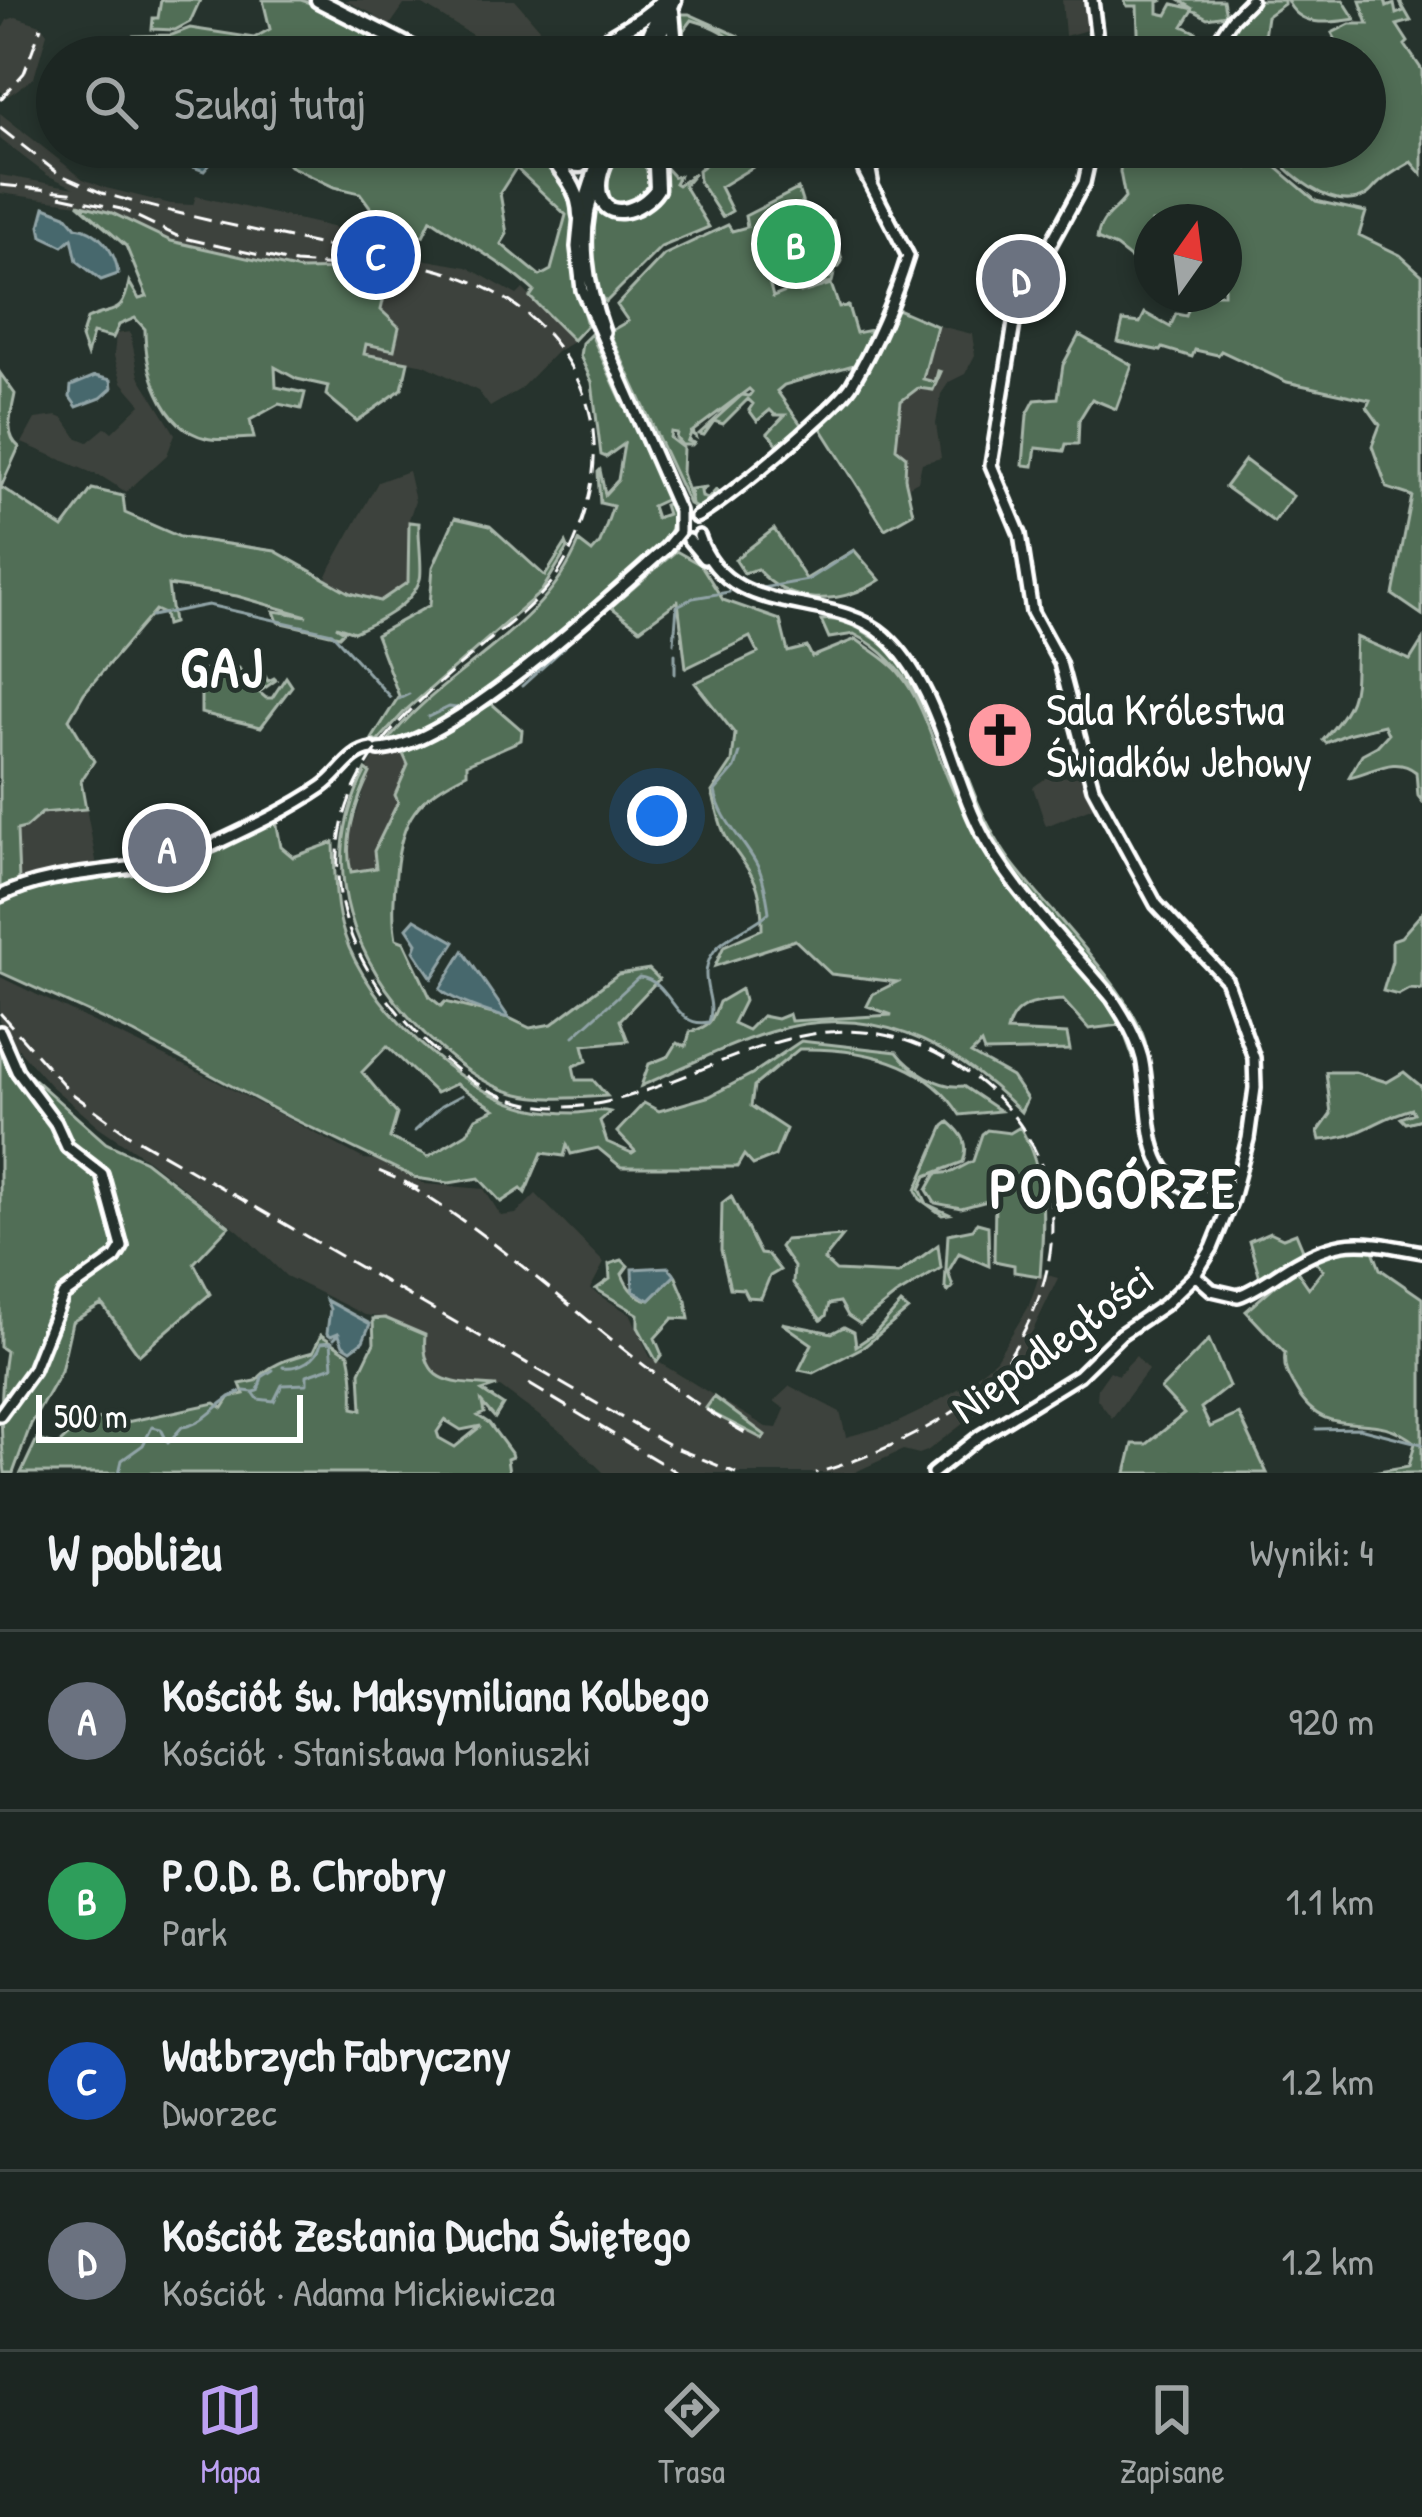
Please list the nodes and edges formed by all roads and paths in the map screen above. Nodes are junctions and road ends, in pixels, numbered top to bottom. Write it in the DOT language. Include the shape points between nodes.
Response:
graph roads {
  1 [pos="318,0"];
  2 [pos="339,0"];
  3 [pos="1092,0"];
  4 [pos="1251,0"];
  5 [pos="668,3"];
  6 [pos="381,31"];
  7 [pos="390,36"];
  8 [pos="607,36"];
  9 [pos="651,36"];
  10 [pos="657,36"];
  11 [pos="673,36"];
  12 [pos="1096,36"];
  13 [pos="1221,36"];
  14 [pos="563,168"];
  15 [pos="595,168"];
  16 [pos="603,168"];
  17 [pos="654,168"];
  18 [pos="870,168"];
  19 [pos="1088,168"];
  20 [pos="600,174"];
  21 [pos="580,215"];
  22 [pos="690,528"];
  23 [pos="0,896"];
  24 [pos="0,1032"];
  25 [pos="1228,1208"];
  26 [pos="1422,1252"];
  27 [pos="1195,1275"];
  28 [pos="0,1415"];
  29 [pos="934,1473"];
  1 -- 6 [label="main road"];
  2 -- 6 [label="main road" via="372,16"];
  3 -- 12 [label="street"];
  4 -- 13 [label="street"];
  5 -- 8 [label="main road"];
  5 -- 9 [label="main road"];
  5 -- 10 [label="main road"];
  5 -- 11 [label="main road"];
  6 -- 7 [label="main road"];
  14 -- 21 [label="main road"];
  15 -- 21 [label="street"];
  16 -- 20 [label="main road"];
  17 -- 20 [label="main road" via="657,189 629,211 610,208 599,193"];
  18 -- 22 [label="street" via="906,247 904,266 846,392"];
  19 -- 25 [label="street, Niepodległości" via="1015,311 993,474 1020,534 1032,612 1060,663 1093,788 1149,893 1226,979 1251,1049 1256,1088"];
  20 -- 22 [label="street" via="586,232 594,302"];
  21 -- 22 [label="street" via="587,308"];
  22 -- 23 [label="street" via="486,699 411,740 359,751 307,796 196,853 33,881"];
  22 -- 25 [label="street" via="720,576 750,598 857,626 906,662 995,855 1129,1024 1160,1164"];
  24 -- 28 [label="street" via="72,1154 102,1174 122,1249 63,1294 33,1370"];
  25 -- 27 [label="street, Niepodległości"];
  26 -- 27 [label="street" via="1341,1241 1238,1296 1218,1293"];
  27 -- 29 [label="street, Niepodległości" via="1069,1384"];
}
